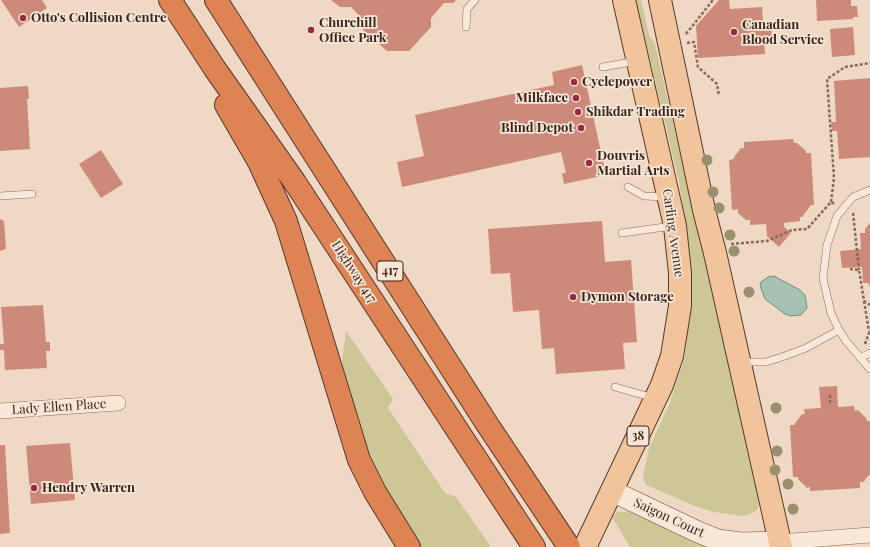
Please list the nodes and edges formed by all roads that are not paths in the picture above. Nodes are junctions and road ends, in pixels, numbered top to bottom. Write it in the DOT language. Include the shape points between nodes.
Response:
graph roads {
  1 [pos="170,0"];
  2 [pos="216,0"];
  3 [pos="475,0"];
  4 [pos="624,0"];
  5 [pos="660,0"];
  6 [pos="466,27"];
  7 [pos="638,60"];
  8 [pos="604,68"];
  9 [pos="215,69"];
  10 [pos="628,187"];
  11 [pos="870,190"];
  12 [pos="32,194"];
  13 [pos="0,196"];
  14 [pos="669,197"];
  15 [pos="674,226"];
  16 [pos="622,233"];
  17 [pos="839,330"];
  18 [pos="870,353"];
  19 [pos="860,358"];
  20 [pos="738,362"];
  21 [pos="870,369"];
  22 [pos="615,387"];
  23 [pos="656,399"];
  24 [pos="118,403"];
  25 [pos="0,411"];
  26 [pos="612,491"];
  27 [pos="870,535"];
  28 [pos="780,544"];
  29 [pos="572,546"];
  30 [pos="409,547"];
  31 [pos="534,547"];
  1 -- 9 [label="highway, Highway 417 / 417"];
  2 -- 29 [label="highway, 417" via="487,424"];
  3 -- 6 [label="lane" via="466,8"];
  4 -- 7 [label="main road, Carling Avenue / 38"];
  5 -- 20 [label="main road"];
  7 -- 8 [label="lane"];
  7 -- 14 [label="main road, Carling Avenue / 38"];
  9 -- 30 [label="highway" via="227,110 259,162 292,238 359,460 375,492"];
  9 -- 31 [label="highway, Highway 417 / 417" via="294,181"];
  10 -- 14 [label="lane" via="644,196"];
  11 -- 17 [label="lane" via="853,197 837,216 827,245 823,278 831,313"];
  12 -- 13 [label="lane"];
  14 -- 15 [label="main road, Carling Avenue / 38"];
  15 -- 16 [label="lane"];
  15 -- 23 [label="main road, Carling Avenue / 38" via="680,273 678,321 672,356"];
  17 -- 19 [label="lane"];
  17 -- 20 [label="lane" via="806,348 782,357 766,362"];
  18 -- 19 [label="lane"];
  19 -- 21 [label="lane"];
  20 -- 28 [label="main road"];
  22 -- 23 [label="lane"];
  23 -- 26 [label="main road, Carling Avenue / 38"];
  24 -- 25 [label="street, Lady Ellen Place"];
  26 -- 28 [label="street, Saigon Court" via="718,540"];
  26 -- 29 [label="main road, Carling Avenue / 38"];
  27 -- 28 [label="street, Saigon Court"];
}
